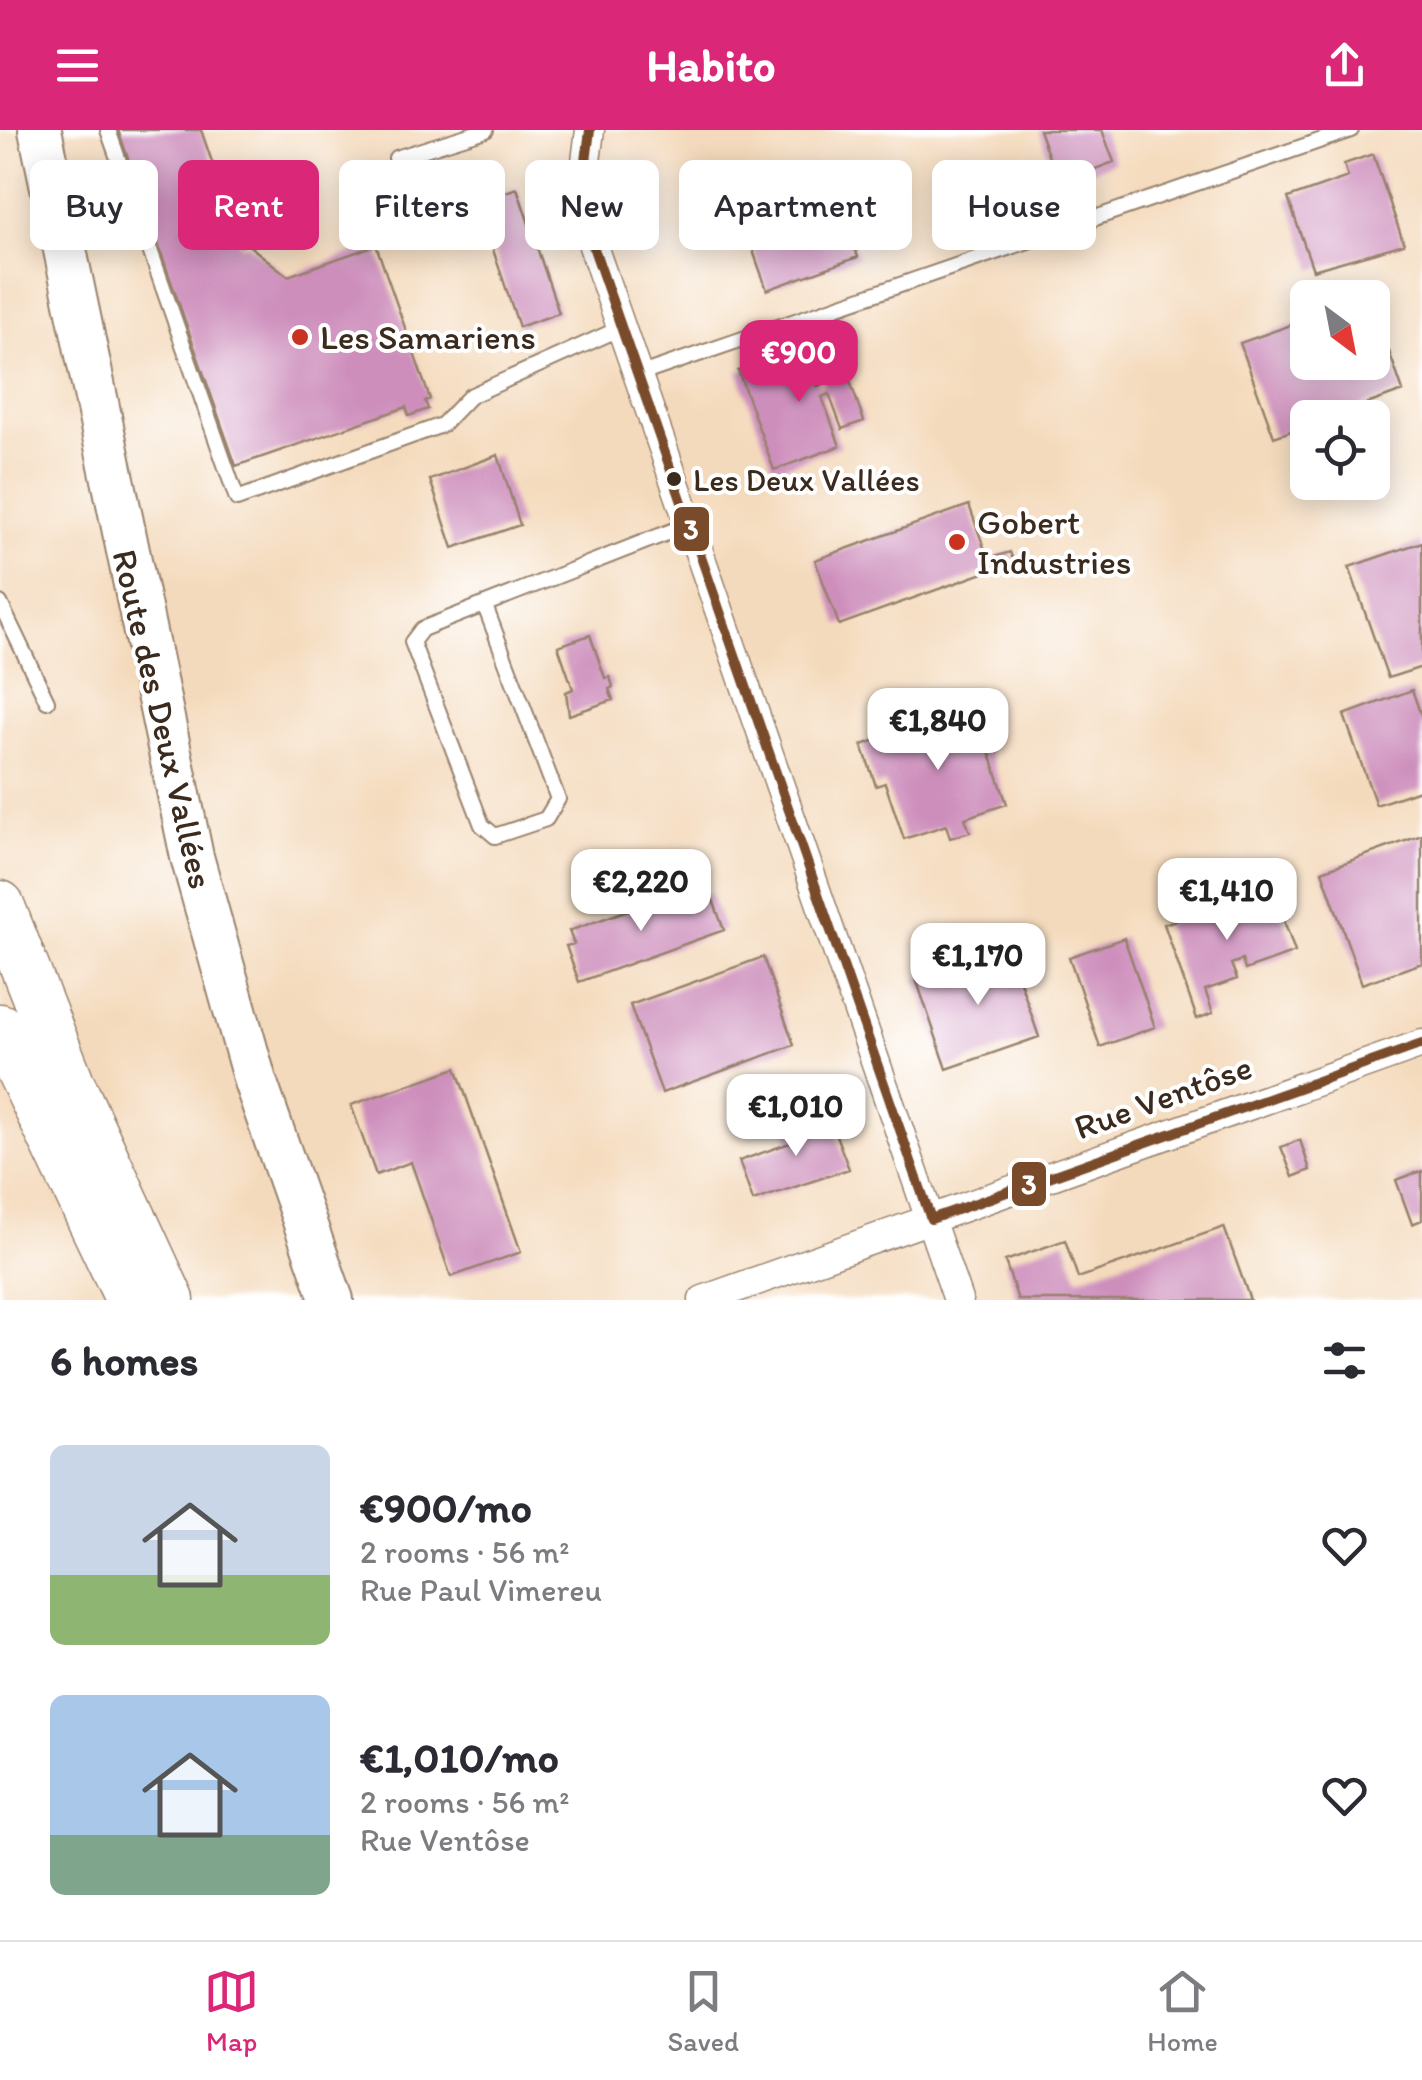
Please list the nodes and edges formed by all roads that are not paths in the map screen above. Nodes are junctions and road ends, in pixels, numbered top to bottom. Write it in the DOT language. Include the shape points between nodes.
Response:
graph roads {
  1 [pos="40,130"];
  2 [pos="108,130"];
  3 [pos="486,130"];
  4 [pos="590,130"];
  5 [pos="1351,130"];
  6 [pos="396,158"];
  7 [pos="621,328"];
  8 [pos="638,375"];
  9 [pos="690,524"];
  10 [pos="0,603"];
  11 [pos="485,606"];
  12 [pos="46,701"];
  13 [pos="0,905"];
  14 [pos="0,1028"];
  15 [pos="1422,1044"];
  16 [pos="931,1219"];
  17 [pos="333,1298"];
  18 [pos="130,1300"];
  19 [pos="170,1300"];
  20 [pos="702,1300"];
  21 [pos="958,1300"];
  1 -- 17 [label="main road, Route des Deux Vallées" via="192,857 255,1081"];
  2 -- 7 [label="lane" via="236,499 442,425 470,396"];
  3 -- 6 [label="lane"];
  4 -- 7 [label="street" via="586,215"];
  5 -- 8 [label="lane"];
  7 -- 8 [label="street"];
  8 -- 9 [label="street"];
  9 -- 11 [label="lane"];
  9 -- 16 [label="street"];
  10 -- 12 [label="lane"];
  11 -- 11 [label="lane" via="422,630 412,642 482,826 495,836 546,819 558,798"];
  13 -- 19 [label="highway" via="71,1084"];
  14 -- 18 [label="highway"];
  15 -- 16 [label="street, Rue Ventôse"];
  16 -- 20 [label="street, Rue Ventôse"];
  16 -- 21 [label="street"];
}
